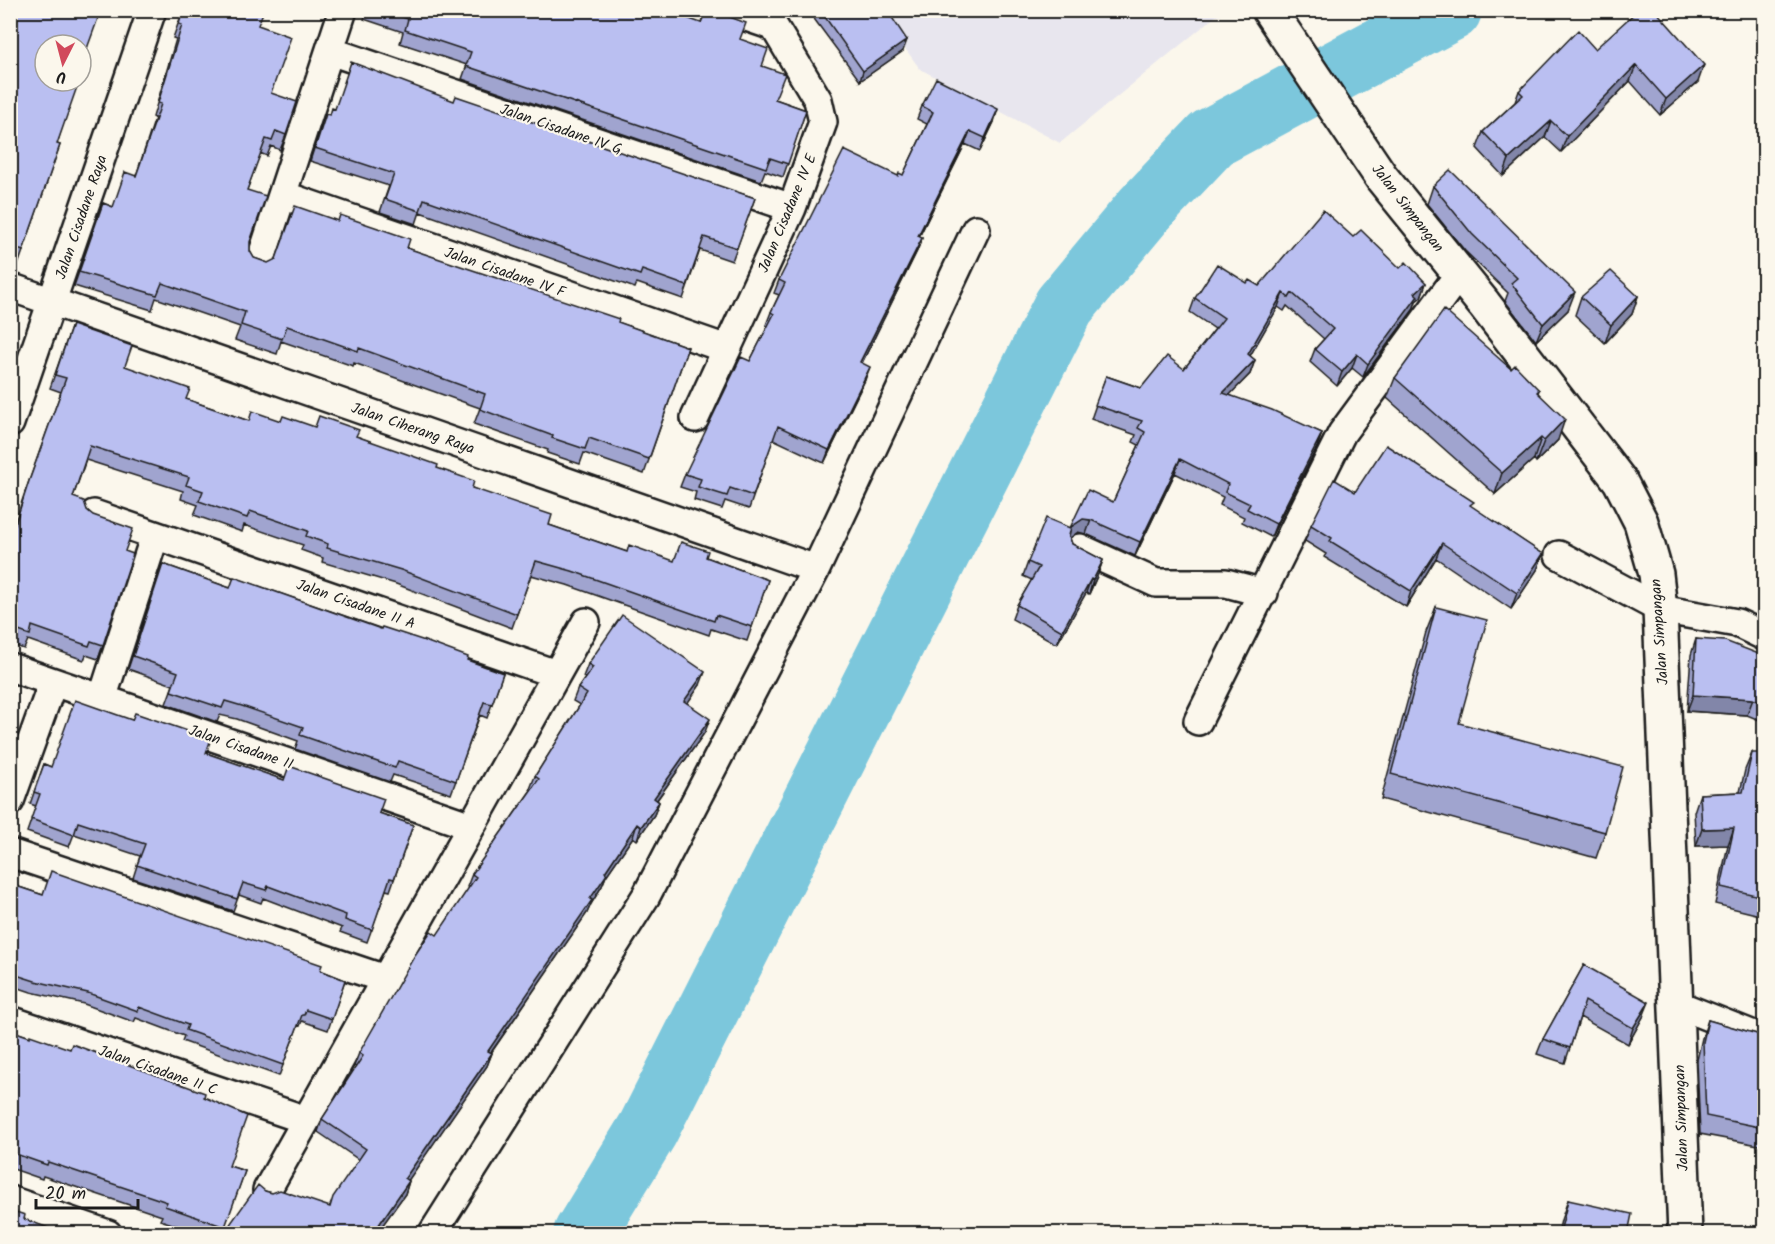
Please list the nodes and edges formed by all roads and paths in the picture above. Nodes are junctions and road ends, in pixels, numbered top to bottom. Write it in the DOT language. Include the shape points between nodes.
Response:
graph roads {
  1 [pos="152,10"];
  2 [pos="343,10"];
  3 [pos="726,10"];
  4 [pos="1269,10"];
  5 [pos="769,18"];
  6 [pos="330,51"];
  7 [pos="283,195"];
  8 [pos="792,208"];
  9 [pos="976,229"];
  10 [pos="260,262"];
  11 [pos="1459,274"];
  12 [pos="10,287"];
  13 [pos="52,302"];
  14 [pos="727,349"];
  15 [pos="695,418"];
  16 [pos="10,423"];
  17 [pos="94,514"];
  18 [pos="155,535"];
  19 [pos="1080,548"];
  20 [pos="1559,555"];
  21 [pos="816,569"];
  22 [pos="1264,593"];
  23 [pos="1660,609"];
  24 [pos="585,622"];
  25 [pos="1764,636"];
  26 [pos="10,667"];
  27 [pos="556,674"];
  28 [pos="53,682"];
  29 [pos="102,699"];
  30 [pos="1198,721"];
  31 [pos="10,801"];
  32 [pos="471,826"];
  33 [pos="10,853"];
  34 [pos="385,979"];
  35 [pos="1676,1004"];
  36 [pos="10,1020"];
  37 [pos="1764,1039"];
  38 [pos="306,1120"];
  39 [pos="267,1190"];
  40 [pos="10,1200"];
  41 [pos="108,1233"];
  42 [pos="432,1233"];
  43 [pos="1685,1233"];
  1 -- 13 [label="street, Jalan Cisadane Raya"];
  2 -- 6 [label="street"];
  3 -- 5 [label="street"];
  4 -- 11 [label="street, Jalan Simpangan" via="1382,178"];
  5 -- 8 [label="street, Jalan Cisadane IV E" via="822,111 819,135"];
  6 -- 7 [label="street"];
  6 -- 8 [label="street, Jalan Cisadane IV G"];
  7 -- 10 [label="street"];
  7 -- 14 [label="street, Jalan Cisadane IV F"];
  8 -- 14 [label="street, Jalan Cisadane IV E"];
  9 -- 21 [label="street"];
  11 -- 22 [label="street" via="1342,433"];
  11 -- 23 [label="street, Jalan Simpangan" via="1620,481 1641,522 1656,574"];
  12 -- 13 [label="street, Jalan Ciherang Raya"];
  13 -- 16 [label="street, Jalan Cisadane Raya"];
  13 -- 21 [label="street, Jalan Ciherang Raya"];
  14 -- 15 [label="street, Jalan Cisadane IV E"];
  17 -- 18 [label="street, Jalan Cisadane II A"];
  18 -- 27 [label="street, Jalan Cisadane II A"];
  18 -- 29 [label="street"];
  19 -- 22 [label="street" via="1156,583 1226,583"];
  20 -- 23 [label="street"];
  21 -- 42 [label="street" via="646,896"];
  22 -- 30 [label="street"];
  23 -- 25 [label="street" via="1737,623"];
  23 -- 35 [label="street, Jalan Simpangan"];
  24 -- 27 [label="street"];
  26 -- 28 [label="street, Jalan Cisadane II"];
  27 -- 32 [label="street"];
  28 -- 29 [label="street, Jalan Cisadane II"];
  28 -- 31 [label="street"];
  29 -- 32 [label="street, Jalan Cisadane II"];
  32 -- 34 [label="street"];
  33 -- 34 [label="street"];
  34 -- 38 [label="street"];
  35 -- 37 [label="street"];
  35 -- 43 [label="street, Jalan Simpangan"];
  36 -- 38 [label="street, Jalan Cisadane II C"];
  38 -- 39 [label="street"];
  40 -- 41 [label="street"];
}
